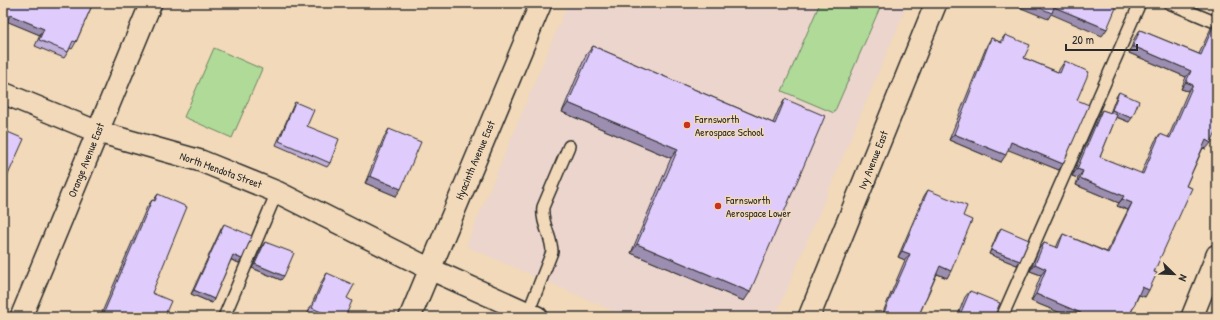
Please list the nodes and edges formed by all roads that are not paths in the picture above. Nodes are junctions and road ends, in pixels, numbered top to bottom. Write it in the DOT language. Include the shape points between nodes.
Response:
graph roads {
  1 [pos="151,3"];
  2 [pos="541,3"];
  3 [pos="936,3"];
  4 [pos="1140,3"];
  5 [pos="1169,3"];
  6 [pos="1217,23"];
  7 [pos="3,93"];
  8 [pos="98,132"];
  9 [pos="569,146"];
  10 [pos="277,192"];
  11 [pos="1217,255"];
  12 [pos="430,269"];
  13 [pos="532,315"];
  14 [pos="21,317"];
  15 [pos="224,317"];
  16 [pos="410,317"];
  17 [pos="809,317"];
  18 [pos="1002,317"];
  19 [pos="1192,317"];
  1 -- 8 [label="street, Orange Avenue East"];
  2 -- 12 [label="street, Hyacinth Avenue East"];
  3 -- 17 [label="street, Ivy Avenue East"];
  4 -- 18 [label="lane"];
  5 -- 6 [label="lane"];
  7 -- 8 [label="street, North Mendota Street"];
  8 -- 10 [label="street, North Mendota Street" via="201,161"];
  8 -- 14 [label="street, Orange Avenue East"];
  9 -- 13 [label="lane" via="543,207 542,216 552,244 552,252"];
  10 -- 12 [label="street, North Mendota Street"];
  10 -- 15 [label="lane"];
  11 -- 19 [label="street"];
  12 -- 13 [label="street, North Mendota Street"];
  12 -- 16 [label="street, Hyacinth Avenue East"];
}
